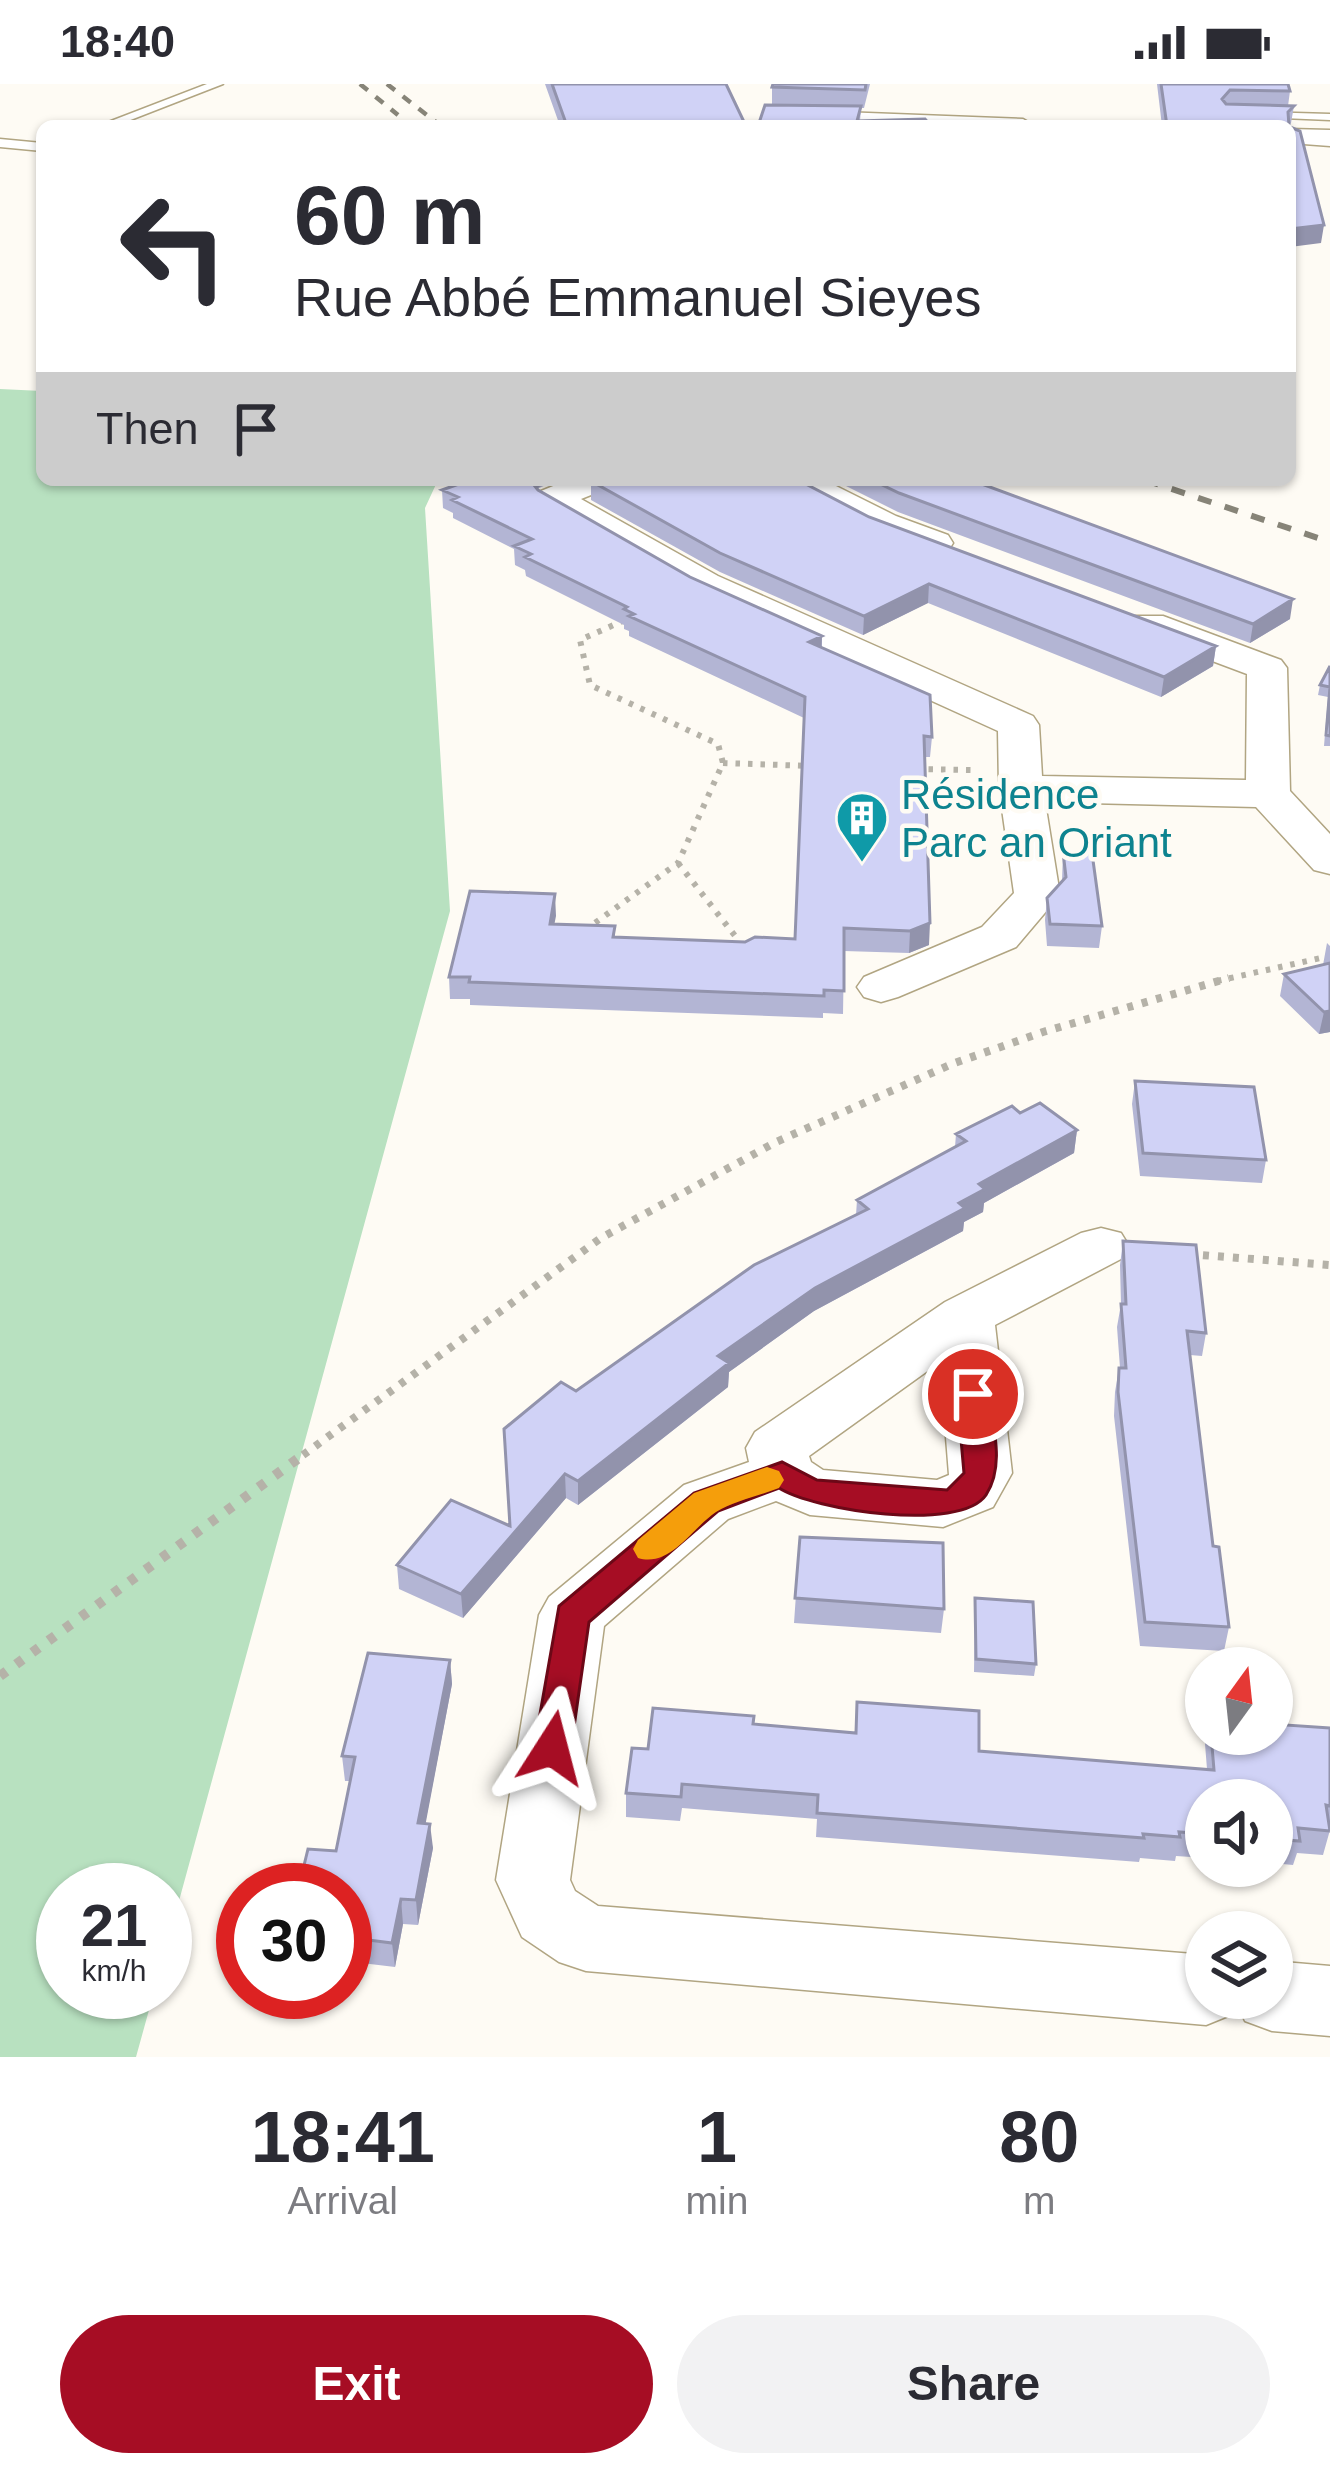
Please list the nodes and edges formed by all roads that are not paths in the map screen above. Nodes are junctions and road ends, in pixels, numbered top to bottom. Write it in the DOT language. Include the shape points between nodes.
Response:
graph roads {
  1 [pos="217,84"];
  2 [pos="771,114"];
  3 [pos="1249,115"];
  4 [pos="1330,118"];
  5 [pos="120,120"];
  6 [pos="897,120"];
  7 [pos="1296,136"];
  8 [pos="1330,138"];
  9 [pos="0,143"];
  10 [pos="36,146"];
  11 [pos="584,486"];
  12 [pos="809,486"];
  13 [pos="968,556"];
  14 [pos="1118,612"];
  15 [pos="1021,780"];
  16 [pos="1268,794"];
  17 [pos="1330,860"];
  18 [pos="881,987"];
  19 [pos="1101,1246"];
  20 [pos="965,1316"];
  21 [pos="782,1474"];
  22 [pos="1185,1988"];
  23 [pos="1293,1998"];
  24 [pos="1330,2001"];
  1 -- 5 [label="lane"];
  2 -- 6 [label="street"];
  3 -- 4 [label="lane"];
  7 -- 8 [label="street"];
  9 -- 10 [label="lane"];
  11 -- 15 [label="street" via="553,498 705,584 1018,725"];
  12 -- 13 [label="street"];
  14 -- 16 [label="street" via="1267,668"];
  15 -- 16 [label="street"];
  15 -- 18 [label="street" via="1037,895 999,937"];
  16 -- 17 [label="street"];
  19 -- 20 [label="street"];
  20 -- 21 [label="street" via="777,1448"];
  20 -- 21 [label="street" via="981,1473 971,1491 943,1504 898,1500 810,1492"];
  21 -- 22 [label="street" via="706,1502 572,1616 533,1880 548,1914 586,1938"];
  23 -- 24 [label="street"];
}
